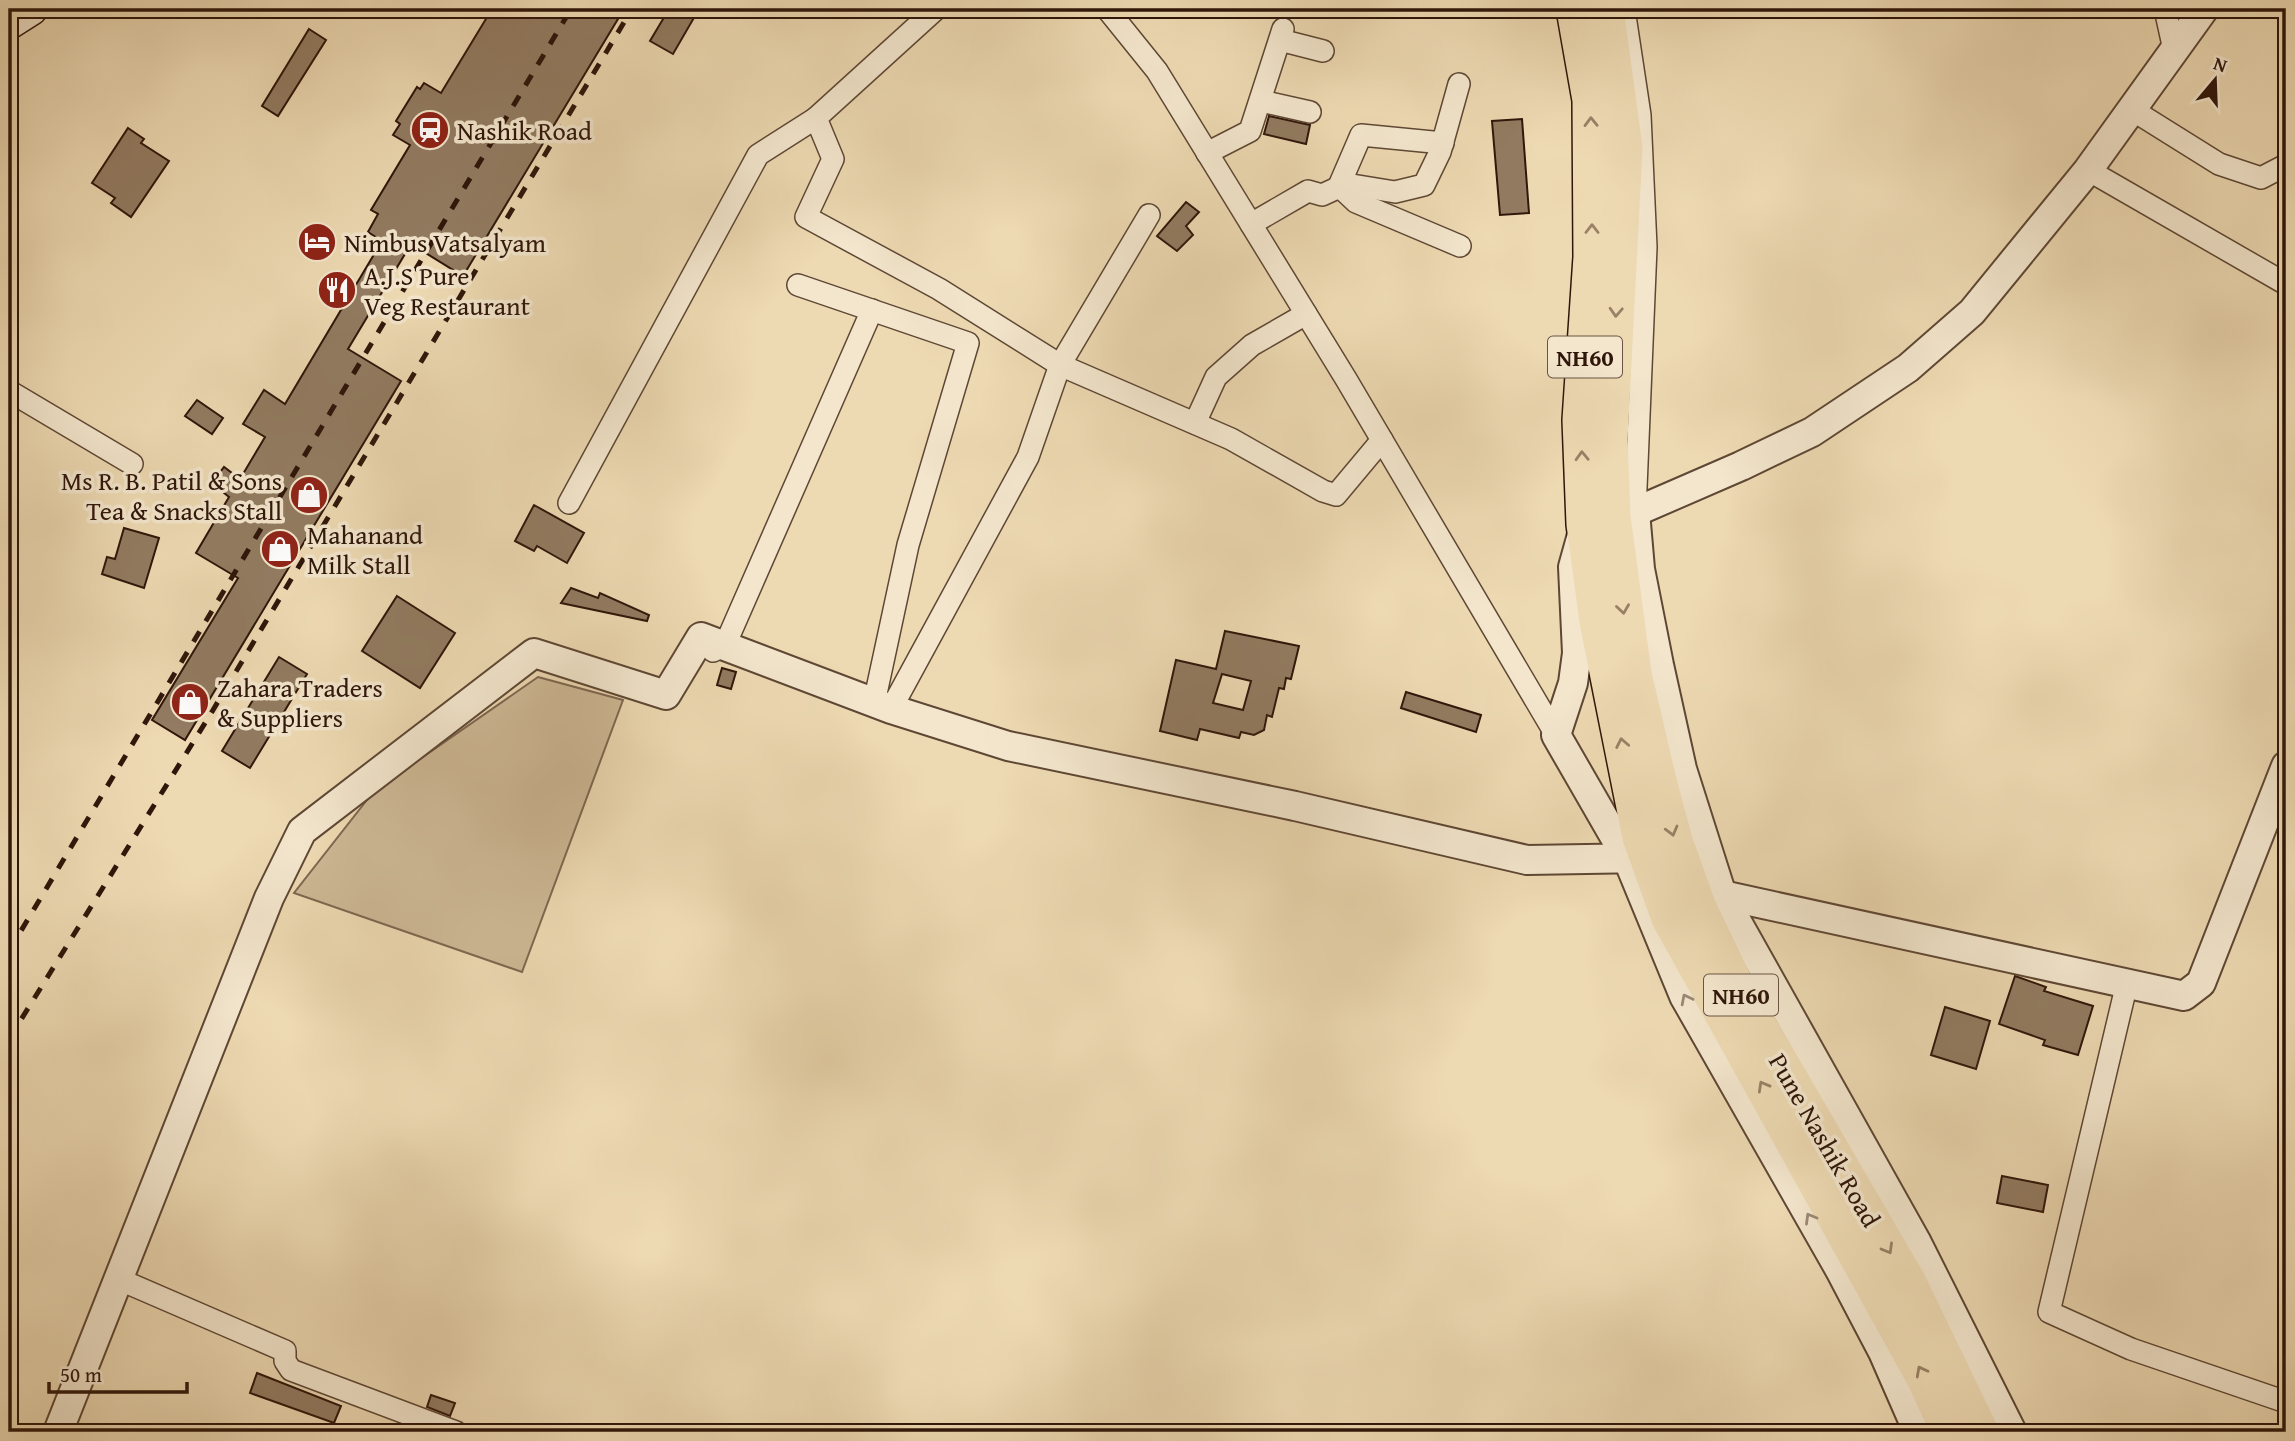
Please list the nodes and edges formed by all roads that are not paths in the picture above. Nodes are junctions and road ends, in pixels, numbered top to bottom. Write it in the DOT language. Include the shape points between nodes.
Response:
graph roads {
  1 [pos="31,9"];
  2 [pos="936,9"];
  3 [pos="1107,9"];
  4 [pos="1575,9"];
  5 [pos="1605,9"];
  6 [pos="1624,9"];
  7 [pos="2165,9"];
  8 [pos="2204,9"];
  9 [pos="9,23"];
  10 [pos="2174,50"];
  11 [pos="1323,51"];
  12 [pos="1460,84"];
  13 [pos="1261,101"];
  14 [pos="2131,109"];
  15 [pos="1310,112"];
  16 [pos="816,118"];
  17 [pos="1443,143"];
  18 [pos="1207,153"];
  19 [pos="2286,165"];
  20 [pos="2088,170"];
  21 [pos="1339,186"];
  22 [pos="1149,215"];
  23 [pos="1251,224"];
  24 [pos="1460,246"];
  25 [pos="2286,284"];
  26 [pos="798,285"];
  27 [pos="872,310"];
  28 [pos="1306,314"];
  29 [pos="1060,365"];
  30 [pos="9,391"];
  31 [pos="1195,423"];
  32 [pos="1382,440"];
  33 [pos="132,464"];
  34 [pos="569,503"];
  35 [pos="1610,518"];
  36 [pos="724,646"];
  37 [pos="882,706"];
  38 [pos="1556,735"];
  39 [pos="2286,766"];
  40 [pos="1637,859"];
  41 [pos="1721,895"];
  42 [pos="2127,983"];
  43 [pos="116,1279"];
  44 [pos="2286,1402"];
  45 [pos="58,1432"];
  46 [pos="456,1432"];
  47 [pos="1918,1432"];
  48 [pos="1950,1432"];
  49 [pos="1980,1432"];
  50 [pos="2012,1432"];
  1 -- 9 [label="main road"];
  2 -- 16 [label="street"];
  3 -- 18 [label="street" via="1157,71"];
  35 -- 4 [label="highway, NH60, one-way" via="1581,420 1592,257 1591,100"];
  5 -- 35 [label="highway, NH60, one-way" via="1624,148 1609,440"];
  6 -- 35 [label="street" via="1640,115 1646,247"];
  7 -- 10 [label="street"];
  8 -- 10 [label="street"];
  10 -- 14 [label="street"];
  11 -- 13 [label="street" via="1281,34"];
  12 -- 17 [label="street"];
  13 -- 15 [label="street"];
  13 -- 18 [label="street" via="1250,131"];
  14 -- 19 [label="street" via="2219,164 2261,178"];
  14 -- 20 [label="street"];
  16 -- 29 [label="street" via="833,159 806,217 939,289"];
  16 -- 34 [label="street" via="758,155"];
  17 -- 21 [label="street" via="1429,180 1420,187 1395,192"];
  17 -- 21 [label="street" via="1361,135"];
  18 -- 23 [label="street"];
  20 -- 25 [label="street"];
  20 -- 35 [label="street" via="1972,312 1908,368 1812,432"];
  21 -- 23 [label="street" via="1322,195 1301,193"];
  21 -- 24 [label="street" via="1356,202"];
  22 -- 29 [label="street"];
  23 -- 28 [label="street"];
  26 -- 27 [label="street"];
  27 -- 36 [label="street"];
  27 -- 37 [label="street" via="968,343 908,545"];
  28 -- 31 [label="street" via="1251,345 1216,377"];
  28 -- 32 [label="street"];
  29 -- 31 [label="street"];
  29 -- 37 [label="street" via="1028,457"];
  30 -- 33 [label="street"];
  31 -- 32 [label="street" via="1336,495"];
  32 -- 38 [label="street"];
  35 -- 38 [label="street" via="1573,567 1577,653 1573,683"];
  40 -- 35 [label="highway, Pune Nashik Road / NH60, one-way" via="1598,621"];
  35 -- 41 [label="street" via="1640,569 1682,769"];
  35 -- 49 [label="highway, Pune Nashik Road / NH60, one-way" via="1633,674 1674,841 1698,908 1737,989 1908,1283"];
  36 -- 37 [label="street"];
  36 -- 43 [label="street" via="701,637 666,695 534,653 302,831 269,898"];
  37 -- 40 [label="street" via="1008,746 1527,860"];
  38 -- 40 [label="street"];
  39 -- 42 [label="street" via="2201,983 2184,996"];
  47 -- 40 [label="street, one-way" via="1846,1282 1684,996"];
  48 -- 40 [label="highway, Pune Nashik Road / NH60, one-way" via="1924,1376"];
  41 -- 42 [label="street"];
  41 -- 50 [label="street" via="1916,1241"];
  42 -- 44 [label="street" via="2049,1312 2131,1349"];
  43 -- 45 [label="street"];
  43 -- 46 [label="street" via="285,1352 291,1370"];
}
